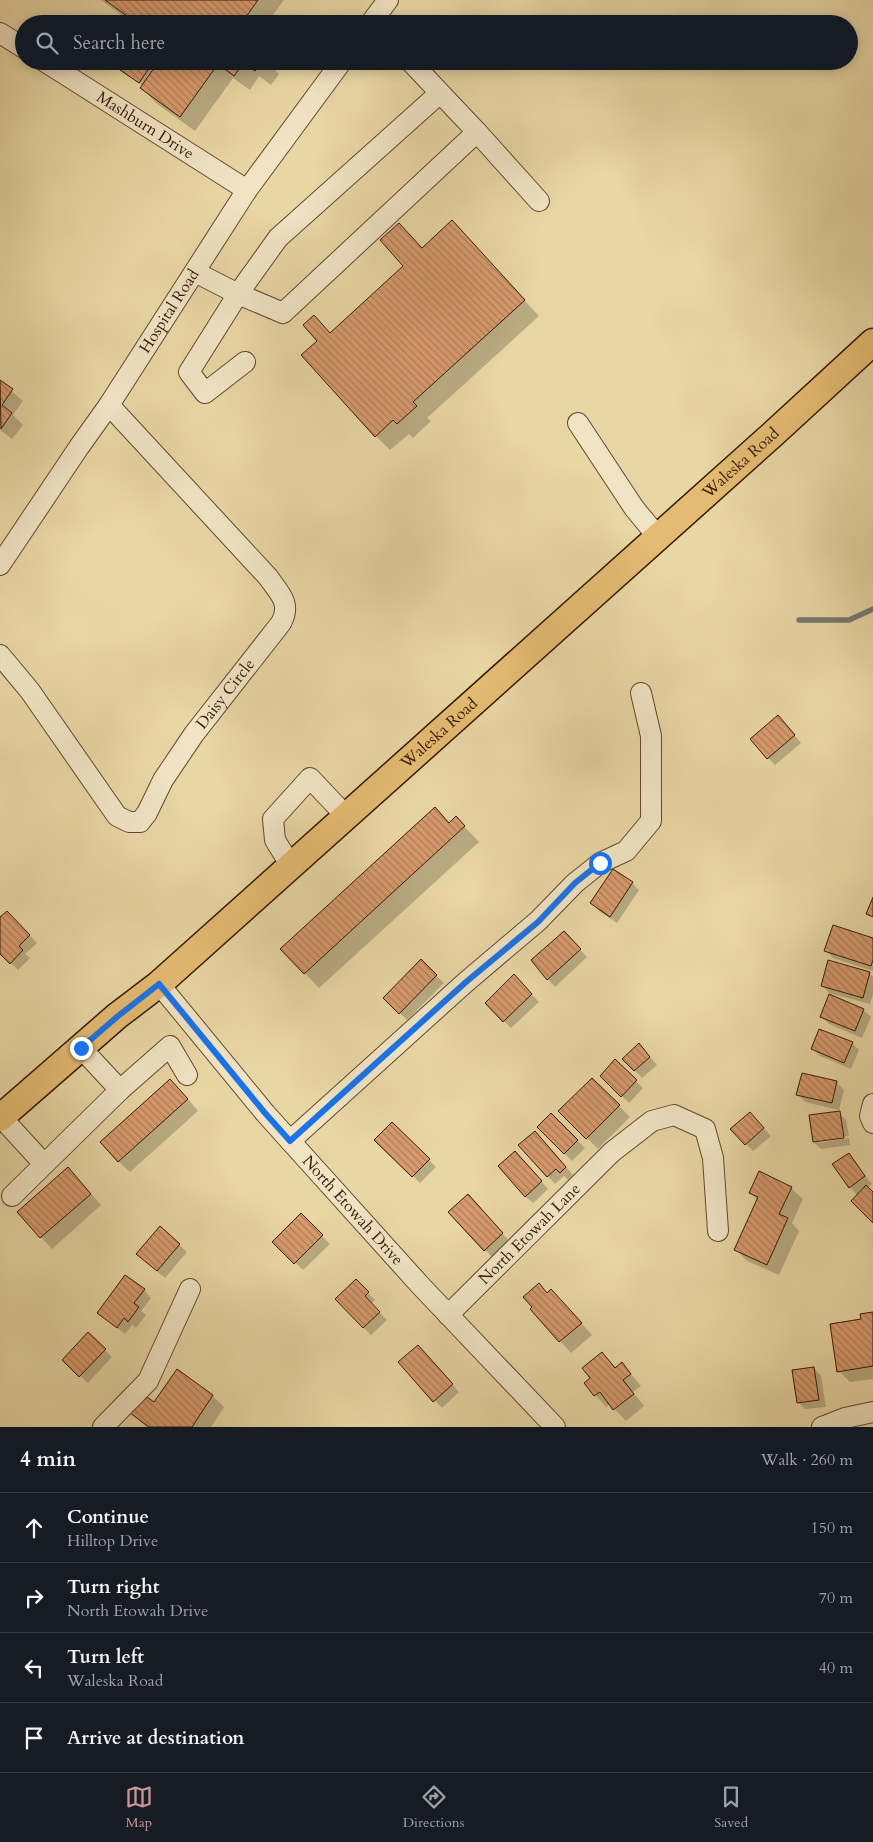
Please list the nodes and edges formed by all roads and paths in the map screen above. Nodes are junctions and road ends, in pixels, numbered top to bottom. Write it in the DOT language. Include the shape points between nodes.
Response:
graph roads {
  1 [pos="388,0"];
  2 [pos="378,15"];
  3 [pos="0,33"];
  4 [pos="15,42"];
  5 [pos="58,70"];
  6 [pos="335,70"];
  7 [pos="418,70"];
  8 [pos="440,93"];
  9 [pos="477,132"];
  10 [pos="247,190"];
  11 [pos="539,201"];
  12 [pos="195,272"];
  13 [pos="238,294"];
  14 [pos="873,342"];
  15 [pos="245,362"];
  16 [pos="109,405"];
  17 [pos="578,423"];
  18 [pos="658,537"];
  19 [pos="0,566"];
  20 [pos="0,655"];
  21 [pos="641,693"];
  22 [pos="346,816"];
  23 [pos="291,866"];
  24 [pos="159,984"];
  25 [pos="81,1048"];
  26 [pos="187,1075"];
  27 [pos="120,1090"];
  28 [pos="873,1104"];
  29 [pos="0,1118"];
  30 [pos="873,1123"];
  31 [pos="290,1141"];
  32 [pos="44,1164"];
  33 [pos="12,1196"];
  34 [pos="718,1231"];
  35 [pos="190,1290"];
  36 [pos="448,1315"];
  37 [pos="873,1412"];
  38 [pos="103,1427"];
  39 [pos="555,1427"];
  40 [pos="822,1427"];
  1 -- 2 [label="street"];
  3 -- 4 [label="street"];
  5 -- 10 [label="street, Mashburn Drive"];
  6 -- 10 [label="street, Hospital Road"];
  7 -- 8 [label="street"];
  8 -- 9 [label="street"];
  8 -- 13 [label="street" via="278,238"];
  9 -- 11 [label="street"];
  9 -- 13 [label="street" via="283,312"];
  10 -- 12 [label="street, Hospital Road"];
  12 -- 13 [label="street"];
  12 -- 16 [label="street, Hospital Road"];
  13 -- 15 [label="street" via="189,372 205,393"];
  14 -- 18 [label="main road, Waleska Road"];
  16 -- 19 [label="street, Hospital Road"];
  16 -- 20 [label="street, Daisy Circle" via="268,577 284,600 286,614 194,734 140,822 129,822 117,816 41,707"];
  17 -- 18 [label="street" via="634,508"];
  18 -- 22 [label="main road, Waleska Road"];
  21 -- 31 [label="street" via="651,736 651,821 626,851 600,863 575,883 538,922 466,982"];
  22 -- 23 [label="main road, Waleska Road"];
  22 -- 23 [label="street" via="310,778 273,819 275,840"];
  23 -- 24 [label="main road, Waleska Road"];
  24 -- 25 [label="main road, Waleska Road"];
  24 -- 31 [label="street, North Etowah Drive"];
  25 -- 27 [label="street"];
  25 -- 29 [label="main road, Waleska Road"];
  26 -- 27 [label="street" via="170,1046"];
  27 -- 32 [label="street"];
  28 -- 30 [label="street" via="870,1116"];
  29 -- 32 [label="street"];
  31 -- 36 [label="street, North Etowah Drive"];
  32 -- 33 [label="street"];
  34 -- 36 [label="street, North Etowah Lane" via="713,1158 705,1129 674,1115 652,1121 612,1152"];
  35 -- 38 [label="street" via="148,1381"];
  36 -- 39 [label="street, North Etowah Drive"];
  37 -- 40 [label="street"];
}
